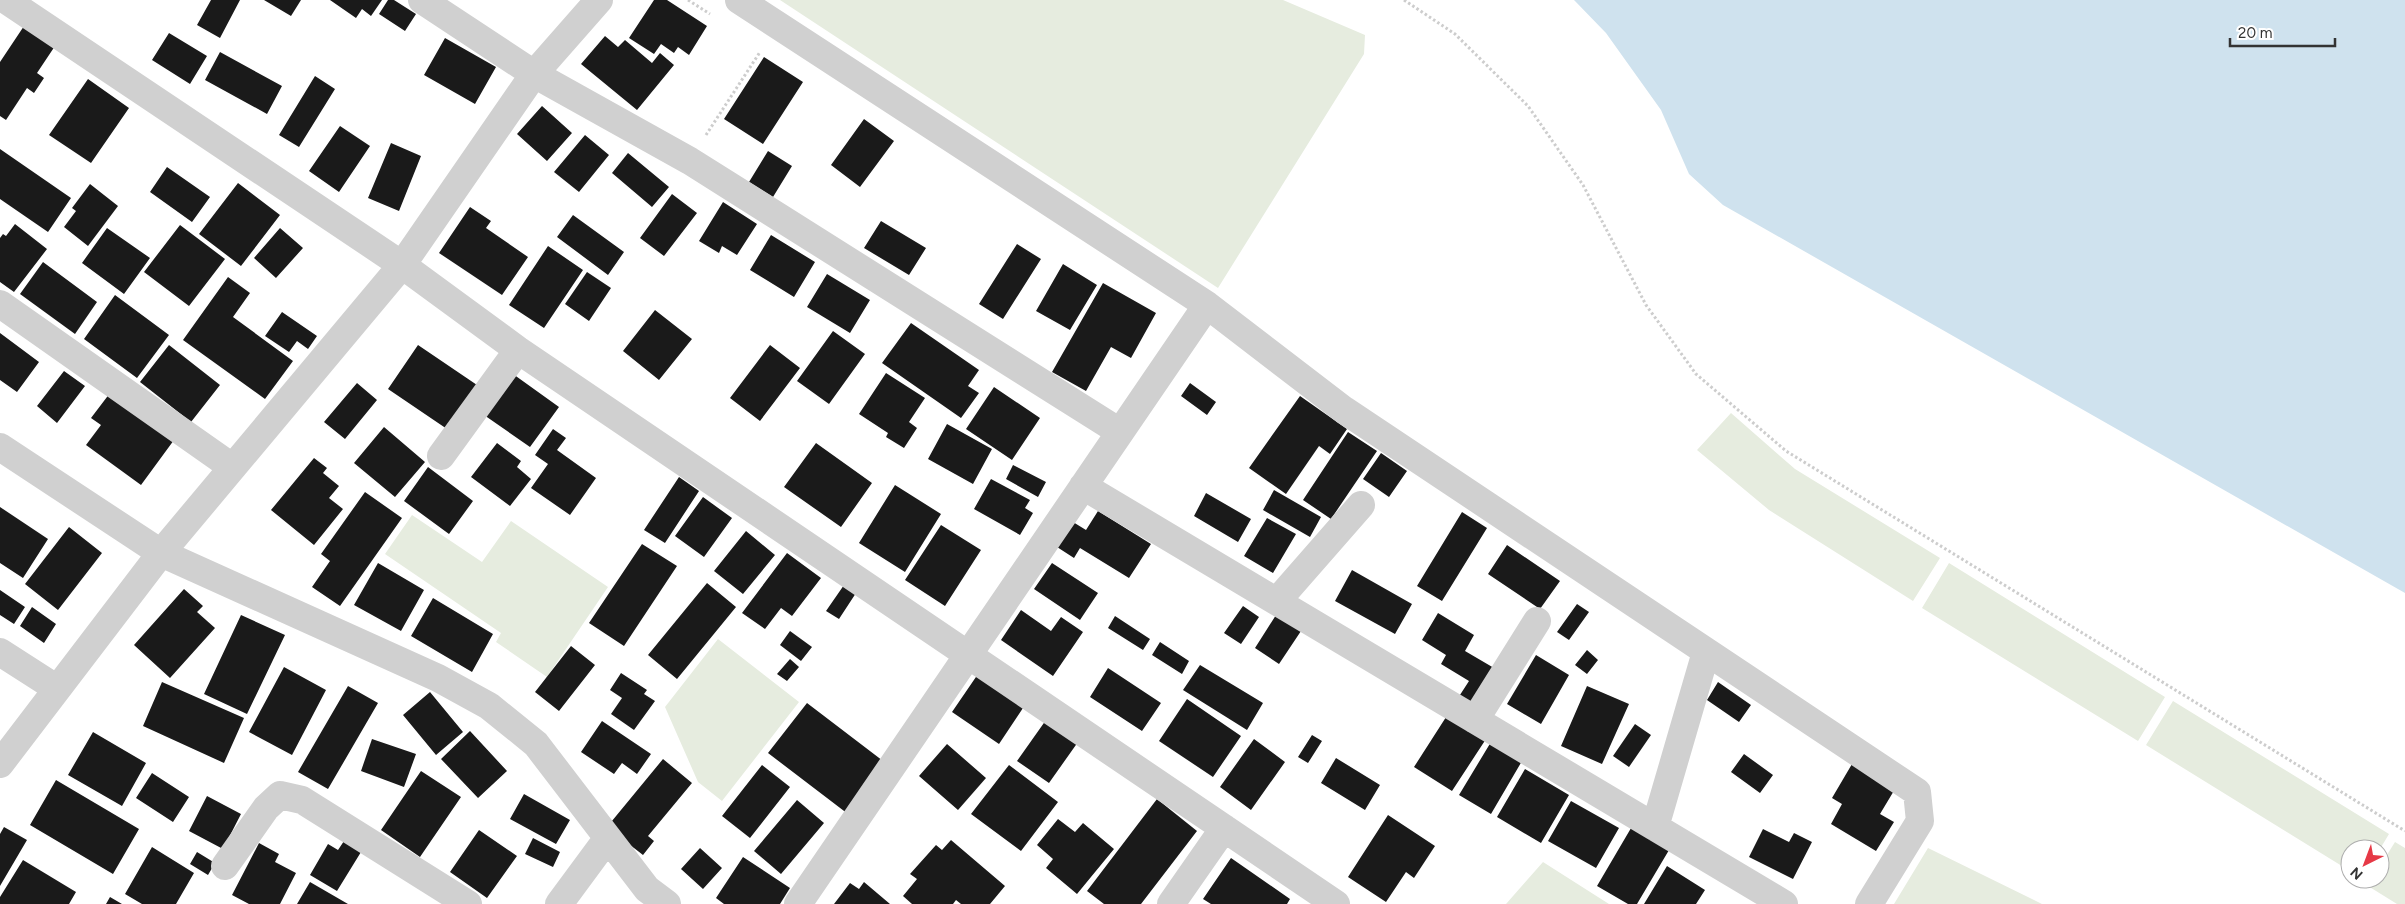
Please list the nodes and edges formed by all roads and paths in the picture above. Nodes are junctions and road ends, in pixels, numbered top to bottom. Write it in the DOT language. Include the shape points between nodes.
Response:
graph roads {
  1 [pos="6,0"];
  2 [pos="422,0"];
  3 [pos="599,0"];
  4 [pos="738,0"];
  5 [pos="1404,0"];
  6 [pos="763,47"];
  7 [pos="534,74"];
  8 [pos="690,161"];
  9 [pos="402,264"];
  10 [pos="0,304"];
  11 [pos="1206,305"];
  12 [pos="518,350"];
  13 [pos="1120,432"];
  14 [pos="0,447"];
  15 [pos="441,456"];
  16 [pos="232,467"];
  17 [pos="1083,486"];
  18 [pos="1361,505"];
  19 [pos="161,553"];
  20 [pos="1277,601"];
  21 [pos="1537,621"];
  22 [pos="0,652"];
  23 [pos="1706,652"];
  24 [pos="968,655"];
  25 [pos="56,688"];
  26 [pos="1475,720"];
  27 [pos="0,764"];
  28 [pos="1655,827"];
  29 [pos="1224,828"];
  30 [pos="2405,831"];
  31 [pos="607,839"];
  32 [pos="225,866"];
  33 [pos="468,904"];
  34 [pos="559,904"];
  35 [pos="667,904"];
  36 [pos="798,904"];
  37 [pos="1171,904"];
  38 [pos="1336,904"];
  39 [pos="1784,904"];
  40 [pos="1869,904"];
  1 -- 9 [label="street"];
  2 -- 7 [label="street"];
  3 -- 7 [label="street"];
  4 -- 11 [label="street"];
  5 -- 30 [label="path" via="1455,34 1528,106 1583,185 1646,305 1696,374 1786,451"];
  6 -- 8 [label="path"];
  7 -- 8 [label="street"];
  7 -- 9 [label="street"];
  8 -- 13 [label="street"];
  9 -- 12 [label="street"];
  9 -- 16 [label="street"];
  10 -- 16 [label="street"];
  11 -- 13 [label="street"];
  11 -- 23 [label="street" via="1344,410"];
  12 -- 15 [label="street"];
  12 -- 24 [label="street"];
  13 -- 17 [label="street"];
  14 -- 19 [label="street"];
  16 -- 19 [label="street"];
  17 -- 20 [label="street"];
  17 -- 24 [label="street"];
  18 -- 20 [label="street"];
  19 -- 25 [label="street"];
  19 -- 31 [label="street" via="438,678 489,706 536,744"];
  20 -- 26 [label="street"];
  21 -- 26 [label="street"];
  22 -- 25 [label="street"];
  23 -- 28 [label="street"];
  23 -- 40 [label="street" via="1917,792 1920,821"];
  24 -- 29 [label="street"];
  24 -- 36 [label="street"];
  25 -- 27 [label="street"];
  26 -- 28 [label="street"];
  28 -- 39 [label="street"];
  29 -- 37 [label="street"];
  29 -- 38 [label="street"];
  31 -- 34 [label="street"];
  31 -- 35 [label="street" via="647,889"];
  32 -- 33 [label="street" via="266,808 280,795 302,800"];
}
